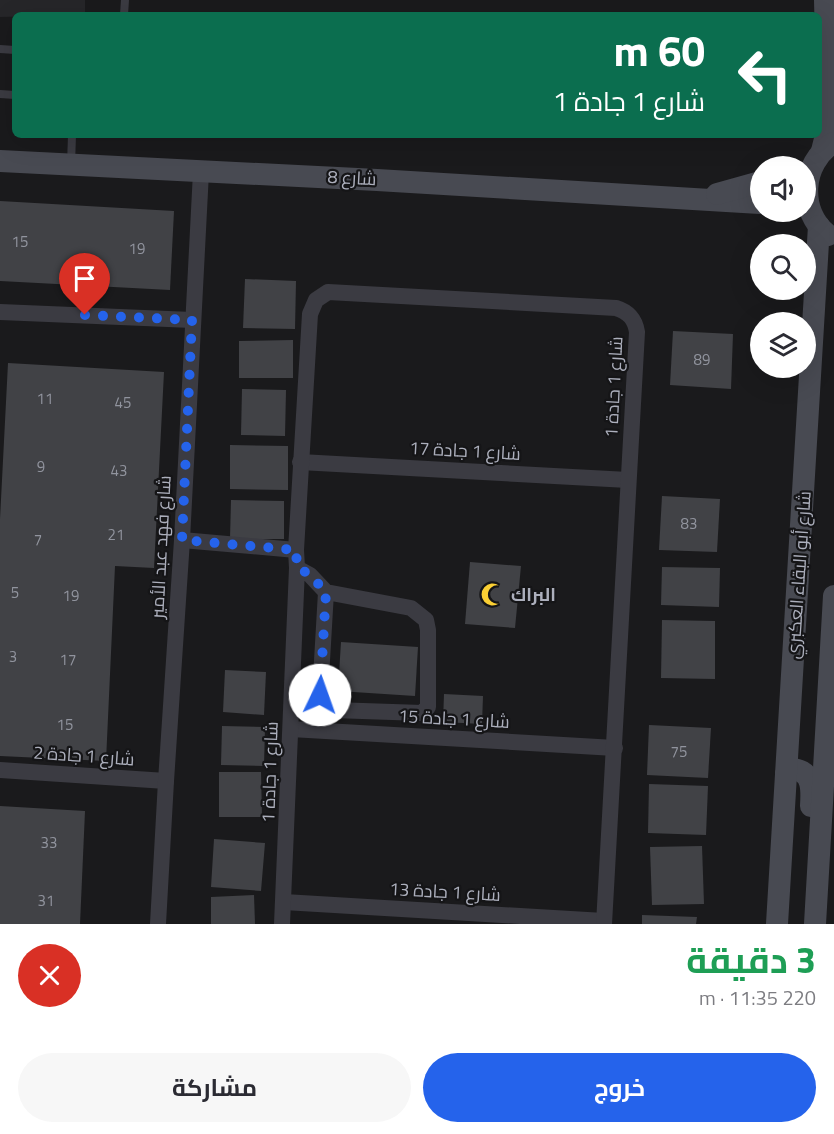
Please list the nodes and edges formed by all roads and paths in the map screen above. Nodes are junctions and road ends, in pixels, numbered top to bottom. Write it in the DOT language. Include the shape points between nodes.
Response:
graph roads {
  1 [pos="825,0"];
  2 [pos="72,138"];
  3 [pos="818,155"];
  4 [pos="0,161"];
  5 [pos="71,165"];
  6 [pos="201,172"];
  7 [pos="750,185"];
  8 [pos="704,198"];
  9 [pos="750,202"];
  10 [pos="816,224"];
  11 [pos="0,312"];
  12 [pos="192,320"];
  13 [pos="300,462"];
  14 [pos="628,480"];
  15 [pos="182,540"];
  16 [pos="296,550"];
  17 [pos="297,567"];
  18 [pos="326,592"];
  19 [pos="834,596"];
  20 [pos="291,729"];
  21 [pos="615,748"];
  22 [pos="0,770"];
  23 [pos="786,774"];
  24 [pos="166,781"];
  25 [pos="284,902"];
  26 [pos="604,923"];
  27 [pos="158,924"];
  28 [pos="282,924"];
  29 [pos="777,924"];
  30 [pos="806,924"];
  31 [pos="815,924"];
  1 -- 3 [label="main road" via="828,127"];
  2 -- 5 [label="lane"];
  3 -- 10 [label="main road, شارع أبو البقاء العكبري" via="807,189 808,205"];
  4 -- 5 [label="main road, شارع 8"];
  5 -- 6 [label="main road, شارع 8"];
  6 -- 8 [label="main road, شارع 8"];
  6 -- 12 [label="street, شارع فهد عبد الأمير"];
  7 -- 8 [label="main road, شارع 8"];
  8 -- 9 [label="main road, شارع 8"];
  10 -- 23 [label="main road, شارع أبو البقاء العكبري"];
  11 -- 12 [label="street"];
  12 -- 15 [label="street, شارع فهد عبد الأمير"];
  13 -- 14 [label="street, شارع 1 جادة 17"];
  13 -- 14 [label="street, شارع 1 جادة 1" via="310,314 316,300 328,292 616,308 631,316 637,332"];
  13 -- 16 [label="street, شارع 1 جادة 1"];
  14 -- 21 [label="street, شارع 1 جادة 1"];
  15 -- 16 [label="street"];
  15 -- 24 [label="street, شارع فهد عبد الأمير"];
  16 -- 17 [label="street, شارع 1 جادة 1"];
  17 -- 18 [label="street"];
  17 -- 20 [label="street, شارع 1 جادة 1"];
  18 -- 18 [label="street" via="411,608 426,620 428,707 422,713 323,707 320,695"];
  19 -- 31 [label="main road, شارع أبو البقاء العكبري"];
  20 -- 21 [label="street, شارع 1 جادة 15"];
  20 -- 25 [label="street, شارع 1 جادة 1"];
  21 -- 26 [label="street, شارع 1 جادة 1"];
  22 -- 24 [label="street, شارع 1 جادة 2"];
  23 -- 29 [label="main road, شارع أبو البقاء العكبري"];
  23 -- 30 [label="main road" via="802,770 810,780 812,794"];
  24 -- 27 [label="street, شارع فهد عبد الأمير"];
  25 -- 26 [label="street, شارع 1 جادة 13"];
  25 -- 28 [label="street, شارع 1 جادة 1"];
}
